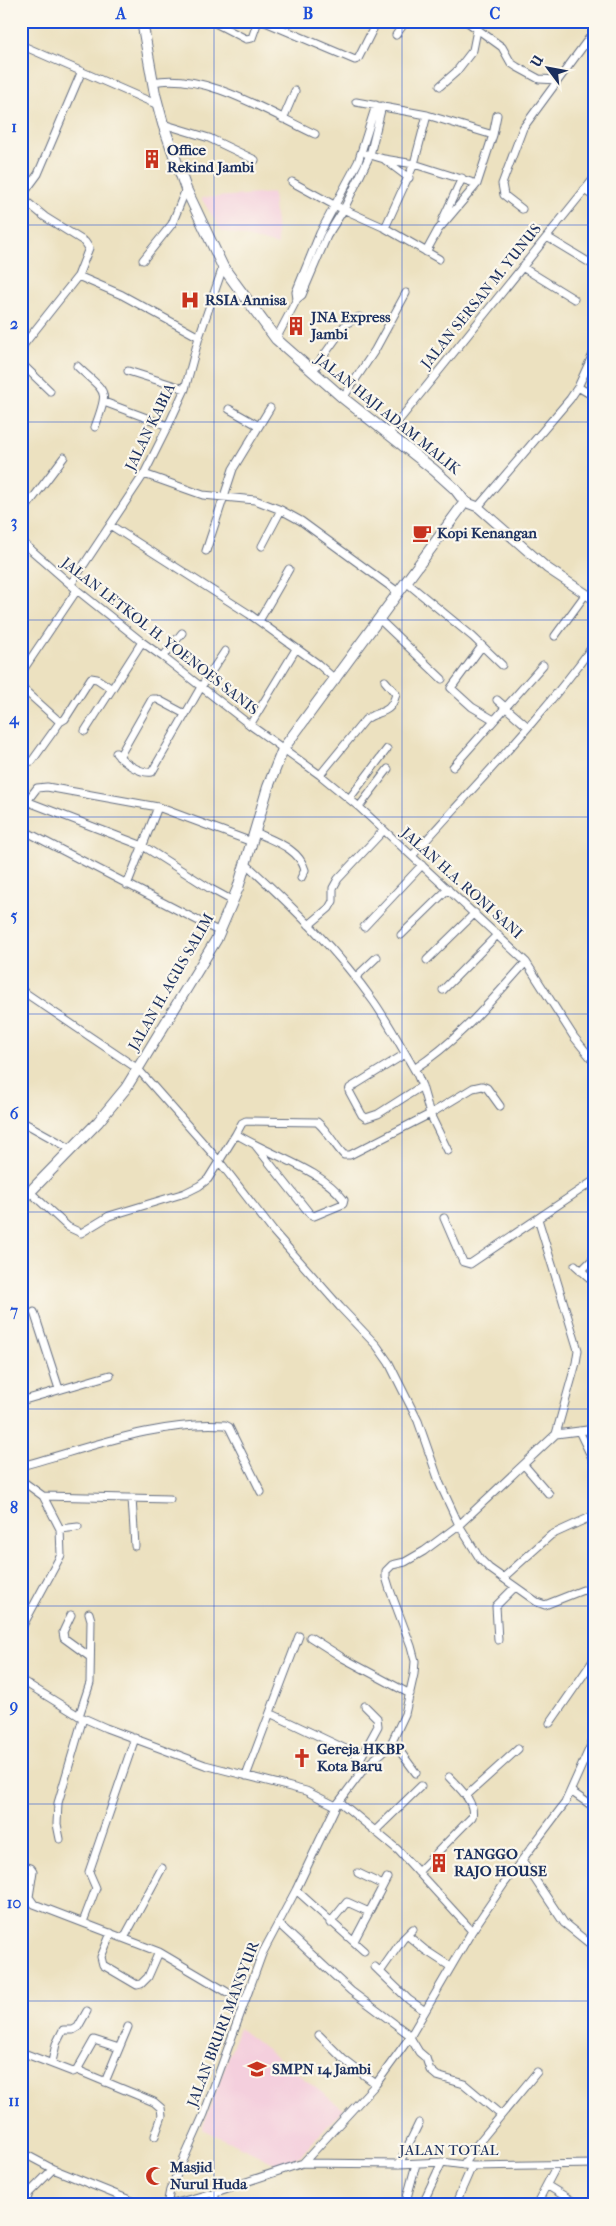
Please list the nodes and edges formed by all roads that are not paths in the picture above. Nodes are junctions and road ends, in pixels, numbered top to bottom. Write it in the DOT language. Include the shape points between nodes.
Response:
graph roads {
  1 [pos="142,21"];
  2 [pos="211,21"];
  3 [pos="258,21"];
  4 [pos="263,21"];
  5 [pos="377,21"];
  6 [pos="406,21"];
  7 [pos="466,21"];
  8 [pos="477,30"];
  9 [pos="595,30"];
  10 [pos="396,35"];
  11 [pos="21,45"];
  12 [pos="81,73"];
  13 [pos="558,80"];
  14 [pos="153,82"];
  15 [pos="440,86"];
  16 [pos="295,91"];
  17 [pos="356,102"];
  18 [pos="379,105"];
  19 [pos="158,106"];
  20 [pos="427,115"];
  21 [pos="497,115"];
  22 [pos="283,119"];
  23 [pos="163,124"];
  24 [pos="315,134"];
  25 [pos="493,136"];
  26 [pos="366,153"];
  27 [pos="384,159"];
  28 [pos="255,160"];
  29 [pos="414,164"];
  30 [pos="595,177"];
  31 [pos="408,178"];
  32 [pos="462,178"];
  33 [pos="292,182"];
  34 [pos="477,184"];
  35 [pos="186,189"];
  36 [pos="584,190"];
  37 [pos="21,197"];
  38 [pos="595,197"];
  39 [pos="334,205"];
  40 [pos="344,209"];
  41 [pos="522,210"];
  42 [pos="385,228"];
  43 [pos="438,230"];
  44 [pos="323,235"];
  45 [pos="547,237"];
  46 [pos="426,252"];
  47 [pos="143,260"];
  48 [pos="439,260"];
  49 [pos="595,266"];
  50 [pos="223,267"];
  51 [pos="522,267"];
  52 [pos="78,276"];
  53 [pos="406,293"];
  54 [pos="574,299"];
  55 [pos="359,317"];
  56 [pos="199,337"];
  57 [pos="276,339"];
  58 [pos="21,348"];
  59 [pos="595,350"];
  60 [pos="21,363"];
  61 [pos="77,366"];
  62 [pos="128,371"];
  63 [pos="312,372"];
  64 [pos="578,387"];
  65 [pos="185,389"];
  66 [pos="50,390"];
  67 [pos="595,397"];
  68 [pos="343,398"];
  69 [pos="104,402"];
  70 [pos="270,408"];
  71 [pos="229,409"];
  72 [pos="168,426"];
  73 [pos="259,426"];
  74 [pos="95,427"];
  75 [pos="388,434"];
  76 [pos="64,457"];
  77 [pos="144,474"];
  78 [pos="224,497"];
  79 [pos="465,502"];
  80 [pos="478,507"];
  81 [pos="281,510"];
  82 [pos="21,514"];
  83 [pos="110,525"];
  84 [pos="21,541"];
  85 [pos="262,546"];
  86 [pos="206,551"];
  87 [pos="289,569"];
  88 [pos="406,582"];
  89 [pos="71,584"];
  90 [pos="77,590"];
  91 [pos="398,592"];
  92 [pos="585,594"];
  93 [pos="595,600"];
  94 [pos="379,620"];
  95 [pos="259,621"];
  96 [pos="182,633"];
  97 [pos="555,636"];
  98 [pos="142,642"];
  99 [pos="595,643"];
  100 [pos="482,646"];
  101 [pos="296,649"];
  102 [pos="225,650"];
  103 [pos="163,657"];
  104 [pos="543,664"];
  105 [pos="502,665"];
  106 [pos="21,673"];
  107 [pos="442,679"];
  108 [pos="336,680"];
  109 [pos="385,681"];
  110 [pos="21,687"];
  111 [pos="201,687"];
  112 [pos="112,689"];
  113 [pos="497,700"];
  114 [pos="504,708"];
  115 [pos="185,714"];
  116 [pos="494,720"];
  117 [pos="60,722"];
  118 [pos="250,725"];
  119 [pos="528,727"];
  120 [pos="85,731"];
  121 [pos="283,749"];
  122 [pos="387,749"];
  123 [pos="21,757"];
  124 [pos="453,767"];
  125 [pos="388,770"];
  126 [pos="320,776"];
  127 [pos="349,799"];
  128 [pos="26,801"];
  129 [pos="158,807"];
  130 [pos="359,807"];
  131 [pos="21,809"];
  132 [pos="21,830"];
  133 [pos="384,830"];
  134 [pos="256,832"];
  135 [pos="252,842"];
  136 [pos="143,846"];
  137 [pos="412,856"];
  138 [pos="246,864"];
  139 [pos="422,865"];
  140 [pos="301,878"];
  141 [pos="127,885"];
  142 [pos="448,889"];
  143 [pos="233,901"];
  144 [pos="475,913"];
  145 [pos="309,925"];
  146 [pos="364,927"];
  147 [pos="220,932"];
  148 [pos="498,934"];
  149 [pos="401,935"];
  150 [pos="377,957"];
  151 [pos="427,960"];
  152 [pos="526,962"];
  153 [pos="355,978"];
  154 [pos="21,990"];
  155 [pos="443,990"];
  156 [pos="405,1054"];
  157 [pos="594,1062"];
  158 [pos="138,1069"];
  159 [pos="414,1069"];
  160 [pos="422,1086"];
  161 [pos="500,1106"];
  162 [pos="430,1114"];
  163 [pos="21,1122"];
  164 [pos="236,1134"];
  165 [pos="256,1146"];
  166 [pos="71,1149"];
  167 [pos="448,1151"];
  168 [pos="219,1162"];
  169 [pos="595,1180"];
  170 [pos="24,1195"];
  171 [pos="444,1218"];
  172 [pos="538,1219"];
  173 [pos="595,1257"];
  174 [pos="575,1265"];
  175 [pos="581,1270"];
  176 [pos="595,1283"];
  177 [pos="34,1312"];
  178 [pos="110,1375"];
  179 [pos="60,1390"];
  180 [pos="21,1400"];
  181 [pos="595,1429"];
  182 [pos="579,1431"];
  183 [pos="556,1434"];
  184 [pos="595,1464"];
  185 [pos="524,1465"];
  186 [pos="21,1466"];
  187 [pos="21,1480"];
  188 [pos="261,1492"];
  189 [pos="549,1494"];
  190 [pos="43,1496"];
  191 [pos="132,1498"];
  192 [pos="170,1499"];
  193 [pos="595,1515"];
  194 [pos="459,1525"];
  195 [pos="78,1528"];
  196 [pos="60,1529"];
  197 [pos="135,1546"];
  198 [pos="503,1578"];
  199 [pos="515,1587"];
  200 [pos="595,1593"];
  201 [pos="90,1613"];
  202 [pos="71,1615"];
  203 [pos="21,1629"];
  204 [pos="298,1636"];
  205 [pos="310,1637"];
  206 [pos="498,1640"];
  207 [pos="90,1657"];
  208 [pos="595,1658"];
  209 [pos="21,1680"];
  210 [pos="410,1694"];
  211 [pos="364,1706"];
  212 [pos="274,1715"];
  213 [pos="81,1717"];
  214 [pos="550,1723"];
  215 [pos="595,1736"];
  216 [pos="135,1738"];
  217 [pos="390,1746"];
  218 [pos="518,1749"];
  219 [pos="360,1759"];
  220 [pos="366,1766"];
  221 [pos="416,1773"];
  222 [pos="246,1776"];
  223 [pos="450,1778"];
  224 [pos="421,1786"];
  225 [pos="572,1792"];
  226 [pos="466,1796"];
  227 [pos="338,1804"];
  228 [pos="595,1808"];
  229 [pos="376,1830"];
  230 [pos="60,1839"];
  231 [pos="522,1860"];
  232 [pos="21,1865"];
  233 [pos="162,1868"];
  234 [pos="418,1872"];
  235 [pos="358,1873"];
  236 [pos="387,1878"];
  237 [pos="383,1885"];
  238 [pos="296,1890"];
  239 [pos="369,1912"];
  240 [pos="83,1922"];
  241 [pos="330,1922"];
  242 [pos="278,1924"];
  243 [pos="472,1931"];
  244 [pos="111,1933"];
  245 [pos="124,1938"];
  246 [pos="354,1941"];
  247 [pos="595,1948"];
  248 [pos="364,1951"];
  249 [pos="159,1952"];
  250 [pos="451,1967"];
  251 [pos="244,2002"];
  252 [pos="425,2010"];
  253 [pos="88,2012"];
  254 [pos="128,2027"];
  255 [pos="319,2035"];
  256 [pos="410,2036"];
  257 [pos="119,2048"];
  258 [pos="21,2052"];
  259 [pos="52,2062"];
  260 [pos="77,2070"];
  261 [pos="536,2072"];
  262 [pos="105,2082"];
  263 [pos="376,2084"];
  264 [pos="501,2115"];
  265 [pos="419,2123"];
  266 [pos="155,2136"];
  267 [pos="21,2152"];
  268 [pos="303,2162"];
  269 [pos="442,2162"];
  270 [pos="399,2164"];
  271 [pos="416,2164"];
  272 [pos="595,2164"];
  273 [pos="463,2165"];
  274 [pos="557,2165"];
  275 [pos="472,2166"];
  276 [pos="53,2169"];
  277 [pos="548,2186"];
  278 [pos="216,2192"];
  279 [pos="25,2205"];
  280 [pos="142,2205"];
  281 [pos="168,2205"];
  282 [pos="213,2205"];
  283 [pos="404,2205"];
  284 [pos="422,2205"];
  285 [pos="454,2205"];
  286 [pos="536,2205"];
  287 [pos="579,2205"];
  1 -- 14 [label="main road, JALAN HAJI ADAM MALIK"];
  2 -- 3 [label="street" via="246,39 252,38"];
  4 -- 5 [label="street" via="355,60 362,53"];
  6 -- 10 [label="street"];
  7 -- 8 [label="street"];
  8 -- 13 [label="street" via="502,47 516,67 539,78"];
  8 -- 15 [label="street" via="472,50 456,72"];
  9 -- 13 [label="street"];
  11 -- 12 [label="street"];
  12 -- 19 [label="street"];
  12 -- 37 [label="street" via="38,174"];
  13 -- 41 [label="street" via="523,128 502,184 504,196"];
  14 -- 19 [label="main road, JALAN HAJI ADAM MALIK"];
  14 -- 22 [label="street" via="177,79 219,90"];
  16 -- 22 [label="street"];
  17 -- 18 [label="street"];
  18 -- 20 [label="street"];
  18 -- 26 [label="street"];
  19 -- 23 [label="main road, JALAN HAJI ADAM MALIK"];
  20 -- 25 [label="street"];
  20 -- 29 [label="street"];
  21 -- 25 [label="street"];
  22 -- 24 [label="street"];
  23 -- 28 [label="street" via="208,138"];
  23 -- 35 [label="main road, JALAN HAJI ADAM MALIK"];
  25 -- 34 [label="street"];
  26 -- 27 [label="street"];
  26 -- 39 [label="street"];
  26 -- 40 [label="street"];
  27 -- 29 [label="street"];
  27 -- 31 [label="street"];
  29 -- 31 [label="street"];
  29 -- 32 [label="street"];
  30 -- 36 [label="street, JALAN SERSAN M. YUNUS"];
  31 -- 42 [label="street"];
  32 -- 34 [label="street"];
  32 -- 43 [label="street"];
  33 -- 39 [label="street"];
  34 -- 43 [label="street"];
  35 -- 47 [label="street" via="172,224"];
  35 -- 50 [label="main road, JALAN HAJI ADAM MALIK"];
  36 -- 38 [label="street"];
  36 -- 45 [label="street, JALAN SERSAN M. YUNUS"];
  37 -- 52 [label="street" via="88,245"];
  39 -- 40 [label="street"];
  39 -- 44 [label="street"];
  40 -- 42 [label="street"];
  40 -- 44 [label="street"];
  42 -- 46 [label="street"];
  43 -- 46 [label="street"];
  44 -- 57 [label="street" via="296,292 297,299"];
  45 -- 49 [label="street"];
  45 -- 51 [label="street, JALAN SERSAN M. YUNUS"];
  46 -- 48 [label="street"];
  50 -- 56 [label="street, JALAN KABIA"];
  50 -- 57 [label="main road, JALAN HAJI ADAM MALIK"];
  51 -- 54 [label="street"];
  51 -- 75 [label="street, JALAN SERSAN M. YUNUS"];
  52 -- 56 [label="street"];
  52 -- 58 [label="street"];
  53 -- 68 [label="street" via="375,350"];
  55 -- 63 [label="street" via="341,327 337,338"];
  56 -- 65 [label="street, JALAN KABIA"];
  57 -- 63 [label="main road, JALAN HAJI ADAM MALIK"];
  59 -- 64 [label="street"];
  60 -- 66 [label="street"];
  61 -- 69 [label="street" via="102,389"];
  62 -- 65 [label="street"];
  63 -- 68 [label="main road, JALAN HAJI ADAM MALIK"];
  64 -- 67 [label="street"];
  64 -- 80 [label="street"];
  65 -- 72 [label="street, JALAN KABIA"];
  68 -- 75 [label="main road, JALAN HAJI ADAM MALIK"];
  69 -- 72 [label="street"];
  69 -- 74 [label="street"];
  70 -- 73 [label="street"];
  71 -- 73 [label="street"];
  72 -- 77 [label="street, JALAN KABIA"];
  73 -- 78 [label="street" via="233,469"];
  75 -- 79 [label="main road, JALAN HAJI ADAM MALIK" via="456,489"];
  76 -- 82 [label="street"];
  77 -- 78 [label="street" via="202,495"];
  77 -- 83 [label="street, JALAN KABIA"];
  78 -- 81 [label="street" via="255,500"];
  78 -- 86 [label="street"];
  79 -- 80 [label="street"];
  79 -- 88 [label="main road"];
  80 -- 92 [label="street" via="547,568"];
  81 -- 85 [label="street"];
  81 -- 91 [label="street"];
  83 -- 89 [label="street, JALAN KABIA"];
  83 -- 95 [label="street"];
  84 -- 89 [label="street, JALAN LETKOL H. YOENOES SANIS"];
  87 -- 95 [label="street"];
  88 -- 91 [label="main road"];
  88 -- 100 [label="street"];
  89 -- 90 [label="street, JALAN LETKOL H. YOENOES SANIS"];
  90 -- 98 [label="street, JALAN LETKOL H. YOENOES SANIS"];
  90 -- 106 [label="street"];
  91 -- 94 [label="main road"];
  92 -- 93 [label="street"];
  92 -- 97 [label="street"];
  94 -- 107 [label="street"];
  94 -- 108 [label="main road"];
  95 -- 101 [label="street"];
  96 -- 103 [label="street"];
  98 -- 103 [label="street, JALAN LETKOL H. YOENOES SANIS"];
  98 -- 112 [label="street"];
  99 -- 119 [label="street"];
  100 -- 105 [label="street"];
  100 -- 116 [label="street" via="451,688 472,707"];
  101 -- 108 [label="street"];
  101 -- 118 [label="street"];
  102 -- 111 [label="street"];
  103 -- 111 [label="street, JALAN LETKOL H. YOENOES SANIS"];
  104 -- 114 [label="street"];
  108 -- 121 [label="main road"];
  109 -- 126 [label="street" via="396,694 394,701 382,714 365,720"];
  110 -- 117 [label="street"];
  111 -- 115 [label="street"];
  111 -- 118 [label="street, JALAN LETKOL H. YOENOES SANIS"];
  112 -- 117 [label="street" via="91,678"];
  112 -- 120 [label="street"];
  113 -- 114 [label="street"];
  114 -- 116 [label="street"];
  114 -- 119 [label="street"];
  115 -- 115 [label="street" via="152,699 118,755 136,768 152,772"];
  116 -- 124 [label="street"];
  117 -- 123 [label="street" via="32,761"];
  118 -- 121 [label="street, JALAN LETKOL H. YOENOES SANIS"];
  119 -- 137 [label="street"];
  121 -- 126 [label="street, JALAN H.A. RONI SANI"];
  121 -- 134 [label="main road, JALAN H. AGUS SALIM" via="268,787"];
  122 -- 127 [label="street"];
  125 -- 130 [label="street"];
  126 -- 127 [label="street, JALAN H.A. RONI SANI"];
  127 -- 130 [label="street, JALAN H.A. RONI SANI"];
  128 -- 129 [label="street" via="37,788 47,787"];
  128 -- 131 [label="street"];
  128 -- 136 [label="street"];
  129 -- 135 [label="street"];
  129 -- 136 [label="street"];
  130 -- 133 [label="street, JALAN H.A. RONI SANI"];
  132 -- 141 [label="street"];
  133 -- 137 [label="street, JALAN H.A. RONI SANI"];
  133 -- 145 [label="street" via="338,878 329,908"];
  134 -- 135 [label="main road, JALAN H. AGUS SALIM"];
  134 -- 140 [label="street" via="299,857 305,870"];
  135 -- 138 [label="main road, JALAN H. AGUS SALIM"];
  136 -- 141 [label="street"];
  136 -- 143 [label="street"];
  137 -- 139 [label="street, JALAN H.A. RONI SANI"];
  138 -- 143 [label="main road, JALAN H. AGUS SALIM"];
  138 -- 145 [label="street"];
  139 -- 142 [label="street, JALAN H.A. RONI SANI"];
  139 -- 146 [label="street"];
  141 -- 147 [label="street"];
  142 -- 144 [label="street, JALAN H.A. RONI SANI"];
  142 -- 149 [label="street"];
  143 -- 147 [label="main road, JALAN H. AGUS SALIM"];
  144 -- 148 [label="street, JALAN H.A. RONI SANI"];
  144 -- 151 [label="street"];
  145 -- 153 [label="street"];
  147 -- 158 [label="main road, JALAN H. AGUS SALIM"];
  148 -- 152 [label="street, JALAN H.A. RONI SANI"];
  148 -- 155 [label="street"];
  150 -- 153 [label="street"];
  152 -- 157 [label="street, JALAN H.A. RONI SANI"];
  152 -- 159 [label="street" via="448,1043"];
  153 -- 156 [label="street" via="374,1002"];
  154 -- 158 [label="street"];
  156 -- 159 [label="street"];
  156 -- 160 [label="street" via="349,1091 366,1118"];
  158 -- 166 [label="main road, JALAN H. AGUS SALIM" via="117,1100"];
  158 -- 168 [label="street"];
  159 -- 160 [label="street"];
  160 -- 162 [label="street"];
  161 -- 162 [label="street" via="482,1086 473,1088"];
  162 -- 164 [label="street" via="350,1155 344,1155 317,1122 246,1121"];
  162 -- 167 [label="street"];
  163 -- 166 [label="street"];
  164 -- 165 [label="street"];
  164 -- 168 [label="street"];
  165 -- 165 [label="street" via="324,1181 340,1194 343,1204 314,1216 310,1214"];
  166 -- 170 [label="main road, JALAN H. AGUS SALIM"];
  168 -- 170 [label="street" via="208,1179 192,1190 109,1216 81,1233"];
  168 -- 194 [label="street" via="273,1231 390,1363 418,1421 440,1484"];
  169 -- 172 [label="street"];
  171 -- 172 [label="street" via="463,1262 468,1265"];
  172 -- 183 [label="street" via="578,1350"];
  173 -- 175 [label="street"];
  174 -- 175 [label="street"];
  175 -- 176 [label="street"];
  177 -- 179 [label="street"];
  178 -- 179 [label="street"];
  179 -- 180 [label="street"];
  181 -- 182 [label="street"];
  182 -- 183 [label="street"];
  182 -- 184 [label="street"];
  183 -- 185 [label="street"];
  185 -- 189 [label="street"];
  185 -- 194 [label="street"];
  186 -- 188 [label="street" via="159,1429 184,1425 225,1426 229,1427"];
  187 -- 190 [label="street"];
  190 -- 191 [label="street"];
  190 -- 196 [label="street"];
  191 -- 192 [label="street"];
  191 -- 197 [label="street"];
  193 -- 198 [label="street" via="551,1535"];
  194 -- 198 [label="street" via="480,1559"];
  194 -- 210 [label="street" via="424,1551 392,1565 386,1571 415,1661"];
  195 -- 196 [label="street"];
  196 -- 203 [label="street" via="61,1555"];
  198 -- 199 [label="street"];
  199 -- 200 [label="street" via="545,1605 583,1590"];
  199 -- 206 [label="street" via="496,1606"];
  201 -- 207 [label="street"];
  202 -- 207 [label="street" via="63,1632 64,1638"];
  204 -- 222 [label="street"];
  205 -- 210 [label="street"];
  207 -- 213 [label="street" via="90,1683"];
  208 -- 214 [label="street"];
  209 -- 213 [label="street"];
  210 -- 217 [label="street" via="405,1714"];
  211 -- 219 [label="street" via="377,1718 378,1726"];
  212 -- 219 [label="street" via="352,1752"];
  213 -- 216 [label="street"];
  213 -- 230 [label="street" via="58,1803"];
  215 -- 225 [label="street"];
  216 -- 222 [label="street" via="205,1765"];
  216 -- 240 [label="street" via="89,1872 96,1888"];
  217 -- 220 [label="street, JALAN BRURI MANSYUR"];
  217 -- 221 [label="street" via="399,1750"];
  218 -- 226 [label="street"];
  219 -- 220 [label="street"];
  220 -- 227 [label="street, JALAN BRURI MANSYUR"];
  222 -- 227 [label="street" via="306,1791"];
  223 -- 226 [label="street"];
  224 -- 229 [label="street"];
  225 -- 228 [label="street"];
  225 -- 231 [label="street"];
  226 -- 234 [label="street" via="472,1817"];
  227 -- 229 [label="street"];
  227 -- 238 [label="street, JALAN BRURI MANSYUR"];
  229 -- 234 [label="street"];
  231 -- 243 [label="street"];
  231 -- 247 [label="street" via="564,1923"];
  232 -- 240 [label="street" via="33,1871 29,1897 34,1904"];
  233 -- 245 [label="street"];
  234 -- 243 [label="street"];
  235 -- 237 [label="street"];
  236 -- 237 [label="street"];
  237 -- 239 [label="street"];
  238 -- 241 [label="street"];
  238 -- 242 [label="street, JALAN BRURI MANSYUR"];
  239 -- 241 [label="street" via="347,1902"];
  239 -- 246 [label="street"];
  240 -- 244 [label="street"];
  241 -- 246 [label="street"];
  242 -- 251 [label="street, JALAN BRURI MANSYUR" via="262,1954"];
  242 -- 256 [label="street" via="351,1991"];
  243 -- 250 [label="street"];
  244 -- 245 [label="street"];
  244 -- 249 [label="street" via="101,1956 103,1965 137,1985 148,1977"];
  245 -- 249 [label="street"];
  246 -- 248 [label="street"];
  249 -- 251 [label="street"];
  250 -- 252 [label="street"];
  250 -- 252 [label="street" via="425,1950 410,1932 377,1969 409,2000"];
  251 -- 281 [label="street, JALAN BRURI MANSYUR" via="204,2114 170,2190"];
  252 -- 256 [label="street"];
  253 -- 259 [label="street" via="74,2030 62,2030"];
  254 -- 257 [label="street"];
  255 -- 263 [label="street" via="343,2059"];
  256 -- 263 [label="street"];
  256 -- 264 [label="street" via="426,2058 430,2070 437,2076 464,2084"];
  257 -- 260 [label="street" via="94,2040"];
  257 -- 262 [label="street"];
  258 -- 259 [label="street"];
  259 -- 260 [label="street" via="68,2071"];
  260 -- 262 [label="street"];
  261 -- 264 [label="street"];
  262 -- 266 [label="street" via="161,2108 162,2116"];
  263 -- 268 [label="street"];
  264 -- 273 [label="street"];
  265 -- 270 [label="street"];
  267 -- 276 [label="street"];
  268 -- 270 [label="street, JALAN TOTAL"];
  268 -- 278 [label="street"];
  269 -- 271 [label="street, JALAN TOTAL"];
  269 -- 273 [label="street, JALAN TOTAL"];
  269 -- 284 [label="street"];
  270 -- 271 [label="street, JALAN TOTAL"];
  271 -- 283 [label="street"];
  272 -- 274 [label="street, JALAN TOTAL"];
  273 -- 275 [label="street, JALAN TOTAL"];
  274 -- 275 [label="street, JALAN TOTAL"];
  274 -- 277 [label="street"];
  275 -- 285 [label="street"];
  276 -- 279 [label="street" via="29,2193"];
  276 -- 280 [label="street"];
  277 -- 286 [label="street"];
  277 -- 287 [label="street"];
  278 -- 281 [label="street"];
  278 -- 282 [label="street"];
}
